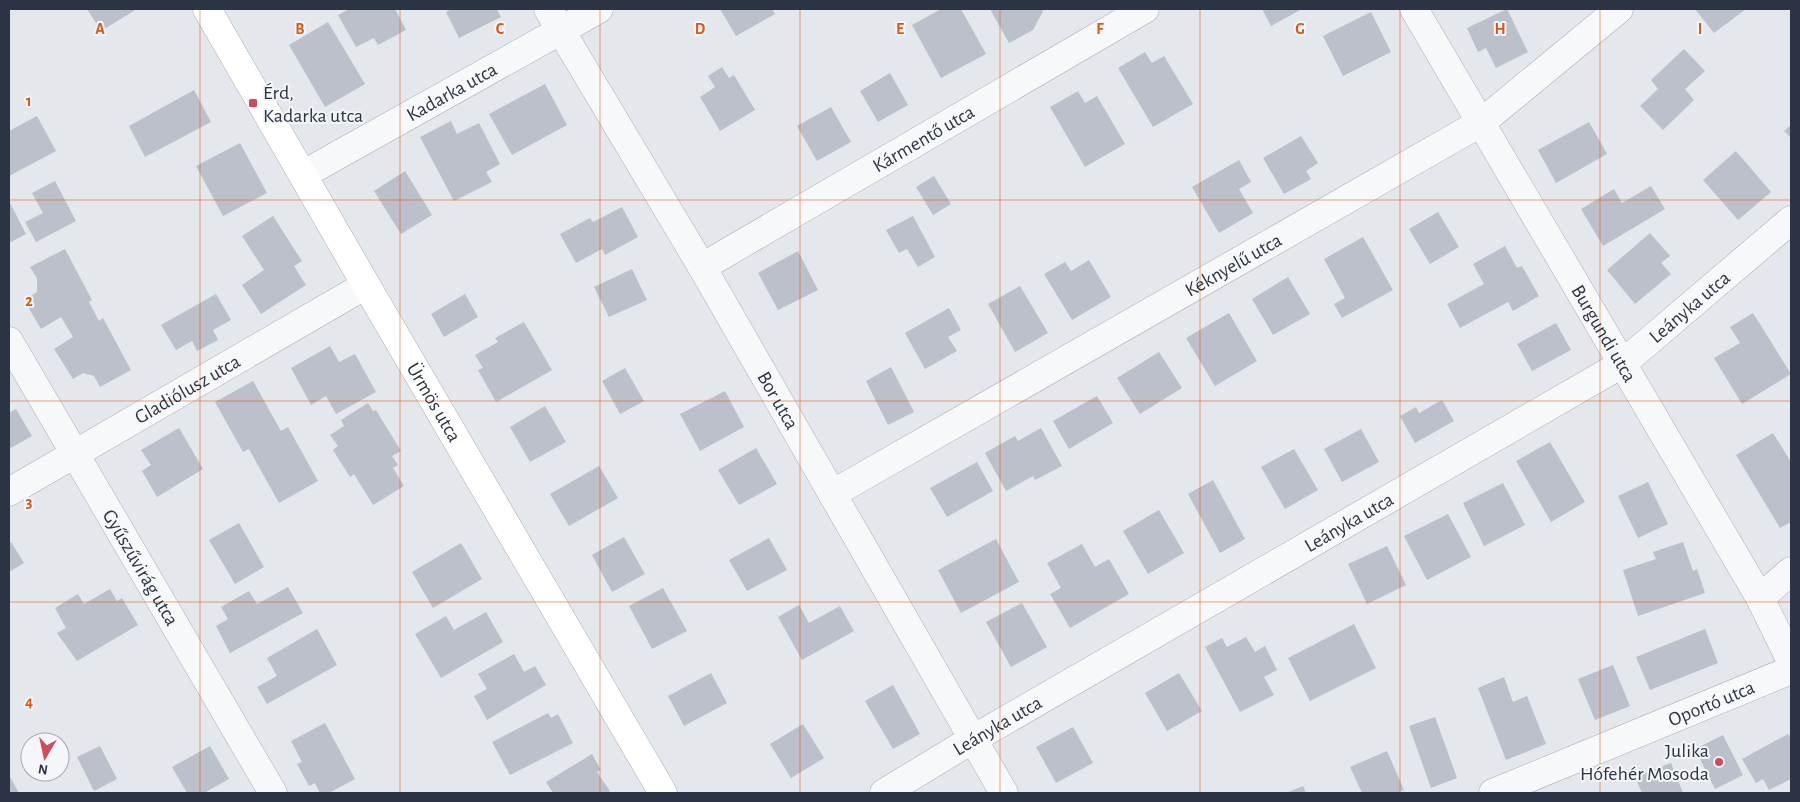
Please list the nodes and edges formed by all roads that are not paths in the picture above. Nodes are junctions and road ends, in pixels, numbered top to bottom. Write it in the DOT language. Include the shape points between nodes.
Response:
graph roads {
  1 [pos="207,9"];
  2 [pos="599,9"];
  3 [pos="1145,9"];
  4 [pos="1414,9"];
  5 [pos="1619,9"];
  6 [pos="554,20"];
  7 [pos="1482,122"];
  8 [pos="304,174"];
  9 [pos="1791,220"];
  10 [pos="702,267"];
  11 [pos="366,285"];
  12 [pos="9,341"];
  13 [pos="1622,364"];
  14 [pos="76,453"];
  15 [pos="9,492"];
  16 [pos="832,494"];
  17 [pos="1791,571"];
  18 [pos="1760,598"];
  19 [pos="1791,661"];
  20 [pos="1791,670"];
  21 [pos="973,739"];
  22 [pos="273,793"];
  23 [pos="664,793"];
  24 [pos="884,793"];
  25 [pos="1004,793"];
  26 [pos="1493,793"];
  1 -- 8 [label="street, Ürmös utca"];
  2 -- 6 [label="street, Kadarka utca"];
  3 -- 10 [label="street, Kármentő utca"];
  4 -- 7 [label="street, Burgundi utca"];
  5 -- 7 [label="street, Kéknyelű utca"];
  6 -- 8 [label="street, Kadarka utca"];
  6 -- 10 [label="street, Bor utca"];
  7 -- 13 [label="street, Burgundi utca"];
  7 -- 16 [label="street, Kéknyelű utca"];
  8 -- 11 [label="street, Ürmös utca"];
  9 -- 13 [label="street, Leányka utca"];
  10 -- 16 [label="street, Bor utca"];
  11 -- 14 [label="street, Gladiólusz utca"];
  11 -- 23 [label="street, Ürmös utca"];
  12 -- 14 [label="street, Gyűszűvirág utca"];
  13 -- 18 [label="street, Burgundi utca"];
  13 -- 21 [label="street, Leányka utca"];
  14 -- 15 [label="street, Gladiólusz utca"];
  14 -- 22 [label="street, Gyűszűvirág utca"];
  16 -- 21 [label="street, Bor utca"];
  17 -- 18 [label="street"];
  18 -- 19 [label="street, Burgundi utca"];
  20 -- 26 [label="street, Oportó utca"];
  21 -- 24 [label="street, Leányka utca"];
  21 -- 25 [label="street, Bor utca"];
}
